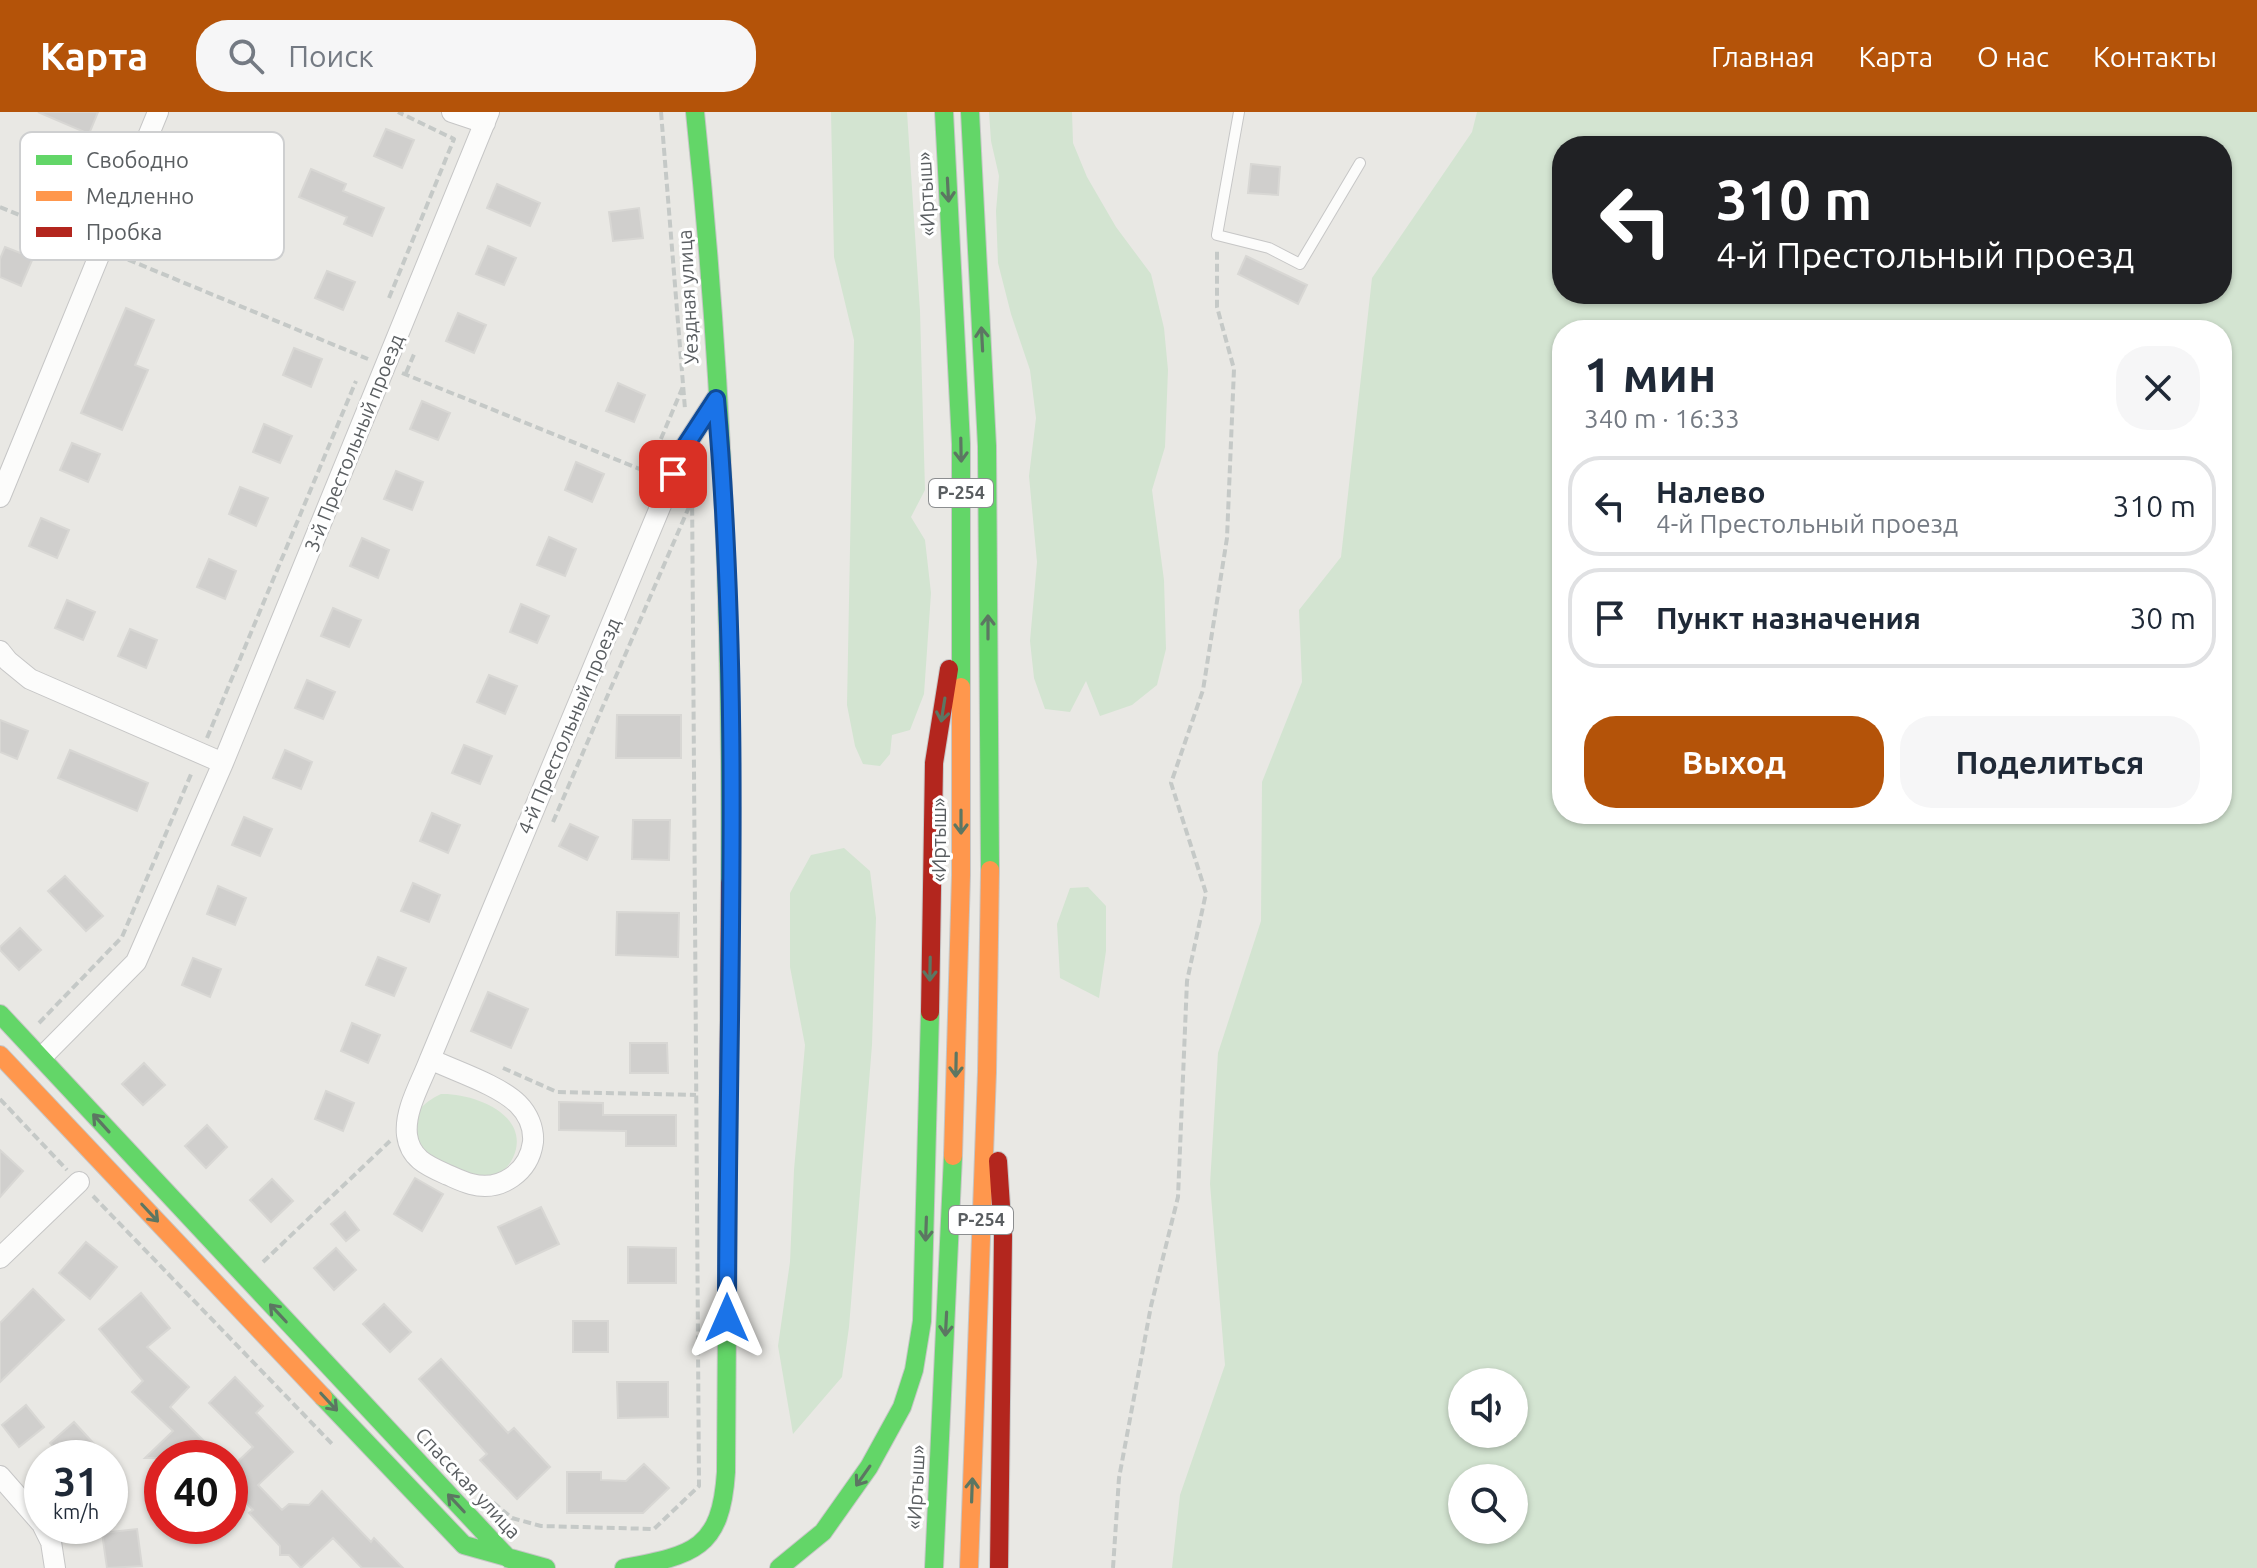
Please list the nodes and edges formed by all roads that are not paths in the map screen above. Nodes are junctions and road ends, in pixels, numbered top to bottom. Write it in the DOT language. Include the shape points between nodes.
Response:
graph roads {
  1 [pos="158,112"];
  2 [pos="452,112"];
  3 [pos="695,112"];
  4 [pos="944,112"];
  5 [pos="970,112"];
  6 [pos="1239,112"];
  7 [pos="487,118"];
  8 [pos="150,132"];
  9 [pos="1360,163"];
  10 [pos="97,260"];
  11 [pos="716,399"];
  12 [pos="0,497"];
  13 [pos="962,605"];
  14 [pos="0,651"];
  15 [pos="223,763"];
  16 [pos="0,1014"];
  17 [pos="0,1055"];
  18 [pos="42,1057"];
  19 [pos="430,1059"];
  20 [pos="987,1072"];
  21 [pos="79,1182"];
  22 [pos="0,1258"];
  23 [pos="0,1476"];
  24 [pos="24,1504"];
  25 [pos="51,1544"];
  26 [pos="505,1564"];
  27 [pos="55,1568"];
  28 [pos="546,1568"];
  29 [pos="624,1568"];
  30 [pos="779,1568"];
  31 [pos="934,1568"];
  32 [pos="969,1568"];
  33 [pos="999,1568"];
  1 -- 8 [label="street"];
  2 -- 7 [label="street, 3-й Престольный проезд"];
  3 -- 11 [label="main road, Уездная улица"];
  4 -- 13 [label="main road, «Иртыш» / Р-254, one-way" via="961,444"];
  20 -- 5 [label="main road, Р-254, one-way" via="987,446"];
  6 -- 9 [label="lane" via="1217,235 1269,248 1300,264"];
  7 -- 15 [label="street, 3-й Престольный проезд"];
  10 -- 12 [label="street"];
  11 -- 19 [label="street, 4-й Престольный проезд" via="686,445"];
  11 -- 29 [label="main road, Уездная улица" via="724,483 731,801 726,1472 722,1512 711,1535 664,1561"];
  13 -- 30 [label="main road, one-way" via="934,763 926,1224 914,1370 902,1407 869,1467 823,1532"];
  13 -- 31 [label="main road, «Иртыш» / Р-254, one-way" via="953,1171"];
  14 -- 15 [label="street" via="30,679"];
  15 -- 18 [label="street, 3-й Престольный проезд" via="136,962"];
  16 -- 18 [label="main road, Спасская улица"];
  17 -- 26 [label="main road, Спасская улица, one-way" via="464,1545"];
  26 -- 18 [label="main road, Спасская улица, one-way"];
  19 -- 19 [label="street, 4-й Престольный проезд" via="409,1115 412,1152 422,1163 471,1184 508,1181 531,1153 528,1116 516,1102"];
  32 -- 20 [label="main road, Р-254, one-way"];
  20 -- 33 [label="main road" via="1003,1236"];
  21 -- 22 [label="street"];
  23 -- 24 [label="street"];
  25 -- 27 [label="street"];
  26 -- 28 [label="main road"];
}
